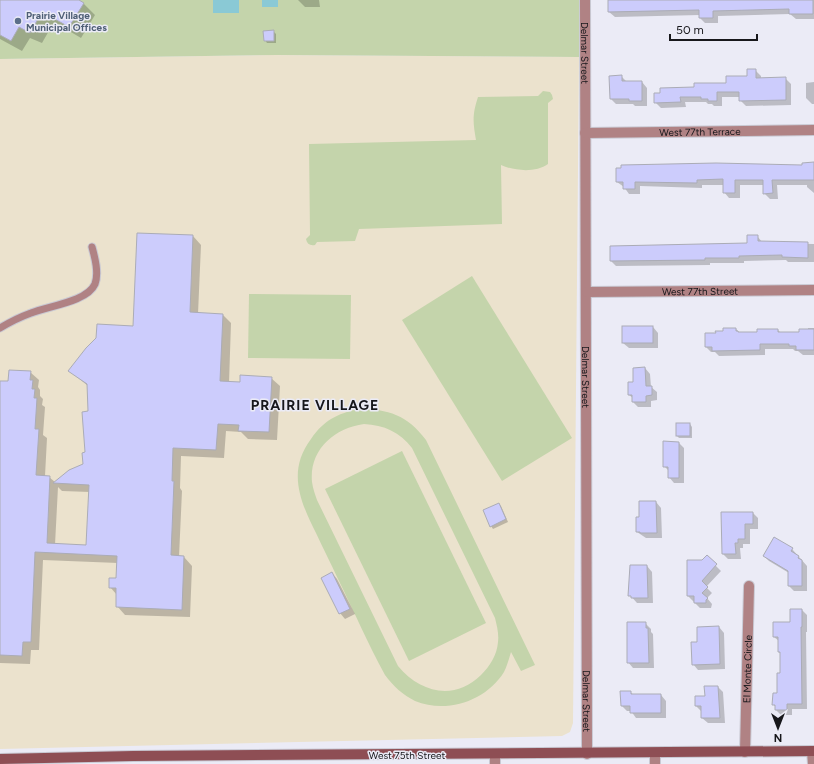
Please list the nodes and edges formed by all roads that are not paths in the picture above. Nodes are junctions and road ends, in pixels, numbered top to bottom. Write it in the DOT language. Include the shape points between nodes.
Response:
graph roads {
  1 [pos="585,0"];
  2 [pos="814,130"];
  3 [pos="585,133"];
  4 [pos="92,247"];
  5 [pos="814,290"];
  6 [pos="587,292"];
  7 [pos="0,328"];
  8 [pos="749,586"];
  9 [pos="813,751"];
  10 [pos="745,752"];
  11 [pos="655,753"];
  12 [pos="588,754"];
  13 [pos="0,759"];
  14 [pos="495,759"];
  15 [pos="655,764"];
  16 [pos="813,764"];
  1 -- 3 [label="street, Delmar Street"];
  2 -- 3 [label="street, West 77th Terrace"];
  3 -- 6 [label="street, Delmar Street"];
  4 -- 7 [label="lane" via="96,274 95,284 89,292 79,298 32,312"];
  5 -- 6 [label="street, West 77th Street"];
  6 -- 12 [label="street, Delmar Street"];
  8 -- 10 [label="street, El Monte Circle"];
  9 -- 10 [label="main road, West 75th Street"];
  9 -- 16 [label="street"];
  10 -- 11 [label="main road, West 75th Street"];
  11 -- 12 [label="main road, West 75th Street"];
  11 -- 15 [label="street"];
  12 -- 14 [label="main road, West 75th Street"];
  13 -- 14 [label="main road, West 75th Street" via="133,756"];
}
